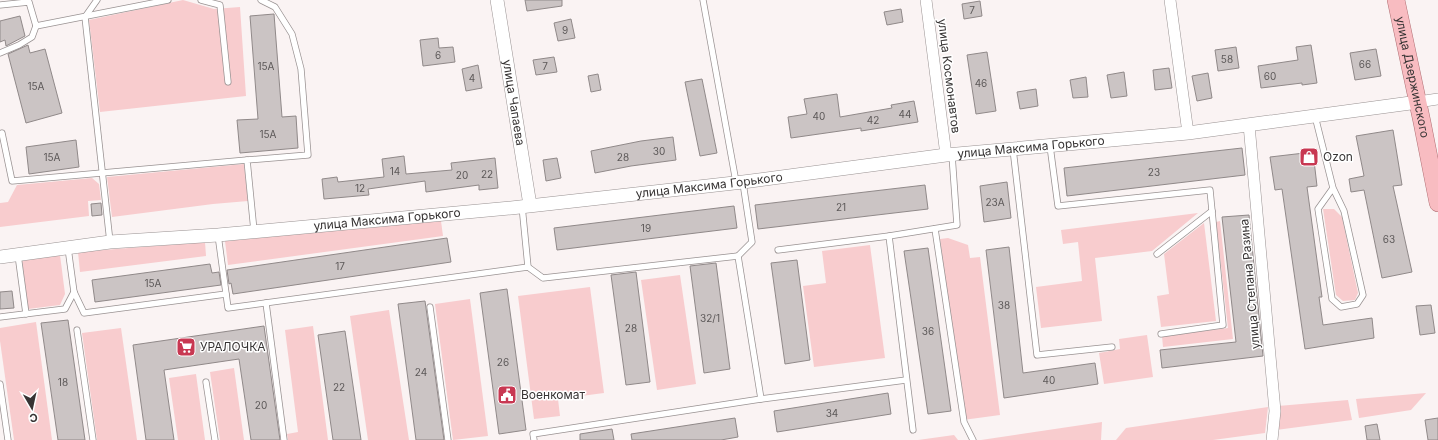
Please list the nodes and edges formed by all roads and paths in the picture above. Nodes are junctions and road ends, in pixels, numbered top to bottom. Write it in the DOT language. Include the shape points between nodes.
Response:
graph roads {
  1 [pos="97,0"];
  2 [pos="168,0"];
  3 [pos="201,0"];
  4 [pos="261,0"];
  5 [pos="497,0"];
  6 [pos="704,0"];
  7 [pos="926,0"];
  8 [pos="1170,0"];
  9 [pos="1396,0"];
  10 [pos="0,5"];
  11 [pos="85,17"];
  12 [pos="36,26"];
  13 [pos="0,53"];
  14 [pos="228,82"];
  15 [pos="1438,99"];
  16 [pos="1418,102"];
  17 [pos="1314,115"];
  18 [pos="1249,125"];
  19 [pos="2,133"];
  20 [pos="1188,133"];
  21 [pos="1050,146"];
  22 [pos="1013,149"];
  23 [pos="949,154"];
  24 [pos="247,160"];
  25 [pos="103,174"];
  26 [pos="740,182"];
  27 [pos="1333,188"];
  28 [pos="1438,203"];
  29 [pos="526,205"];
  30 [pos="1212,211"];
  31 [pos="935,229"];
  32 [pos="254,231"];
  33 [pos="218,235"];
  34 [pos="889,236"];
  35 [pos="110,242"];
  36 [pos="68,248"];
  37 [pos="778,250"];
  38 [pos="1157,254"];
  39 [pos="18,255"];
  40 [pos="738,256"];
  41 [pos="0,257"];
  42 [pos="528,267"];
  43 [pos="74,292"];
  44 [pos="226,294"];
  45 [pos="266,303"];
  46 [pos="430,307"];
  47 [pos="26,314"];
  48 [pos="0,317"];
  49 [pos="77,330"];
  50 [pos="1161,334"];
  51 [pos="1112,347"];
  52 [pos="906,380"];
  53 [pos="206,382"];
  54 [pos="0,384"];
  55 [pos="761,399"];
  56 [pos="913,430"];
  57 [pos="8,440"];
  58 [pos="93,440"];
  59 [pos="215,440"];
  60 [pos="284,440"];
  61 [pos="448,440"];
  62 [pos="534,440"];
  63 [pos="973,440"];
  64 [pos="1272,440"];
  1 -- 11 [label="lane"];
  2 -- 11 [label="lane"];
  3 -- 14 [label="lane" via="220,5"];
  4 -- 24 [label="lane" via="274,7 292,34 301,70 308,155"];
  5 -- 29 [label="street, улица Чапаева"];
  6 -- 26 [label="lane"];
  7 -- 23 [label="street, улица Космонавтов"];
  8 -- 20 [label="street"];
  9 -- 16 [label="main road, улица Дзержинского"];
  10 -- 12 [label="lane" via="29,2"];
  11 -- 12 [label="lane"];
  11 -- 25 [label="lane"];
  12 -- 13 [label="lane" via="32,37"];
  15 -- 16 [label="street"];
  16 -- 17 [label="street, улица Максима Горького"];
  16 -- 28 [label="main road, улица Дзержинского"];
  17 -- 18 [label="street, улица Максима Горького"];
  17 -- 27 [label="lane"];
  18 -- 20 [label="street, улица Максима Горького"];
  18 -- 64 [label="street, улица Степана Разина" via="1275,412"];
  19 -- 25 [label="lane" via="12,181"];
  20 -- 21 [label="street, улица Максима Горького"];
  21 -- 22 [label="street, улица Максима Горького"];
  21 -- 30 [label="lane" via="1058,206 1210,190"];
  22 -- 23 [label="street, улица Максима Горького"];
  22 -- 51 [label="lane" via="1037,355"];
  23 -- 26 [label="street, улица Максима Горького"];
  23 -- 31 [label="lane" via="957,225"];
  24 -- 25 [label="lane"];
  24 -- 32 [label="lane"];
  25 -- 35 [label="lane"];
  26 -- 29 [label="street, улица Максима Горького"];
  26 -- 40 [label="lane" via="752,242"];
  27 -- 27 [label="lane" via="1344,211 1363,295 1357,304 1341,307 1332,299 1318,209"];
  29 -- 32 [label="street, улица Максима Горького"];
  29 -- 42 [label="lane"];
  30 -- 38 [label="lane"];
  30 -- 50 [label="lane" via="1223,325"];
  31 -- 34 [label="lane"];
  31 -- 63 [label="lane" via="964,422"];
  32 -- 33 [label="street, улица Максима Горького"];
  33 -- 35 [label="street, улица Максима Горького"];
  33 -- 44 [label="lane"];
  34 -- 37 [label="lane"];
  34 -- 52 [label="lane"];
  35 -- 36 [label="street, улица Максима Горького"];
  36 -- 39 [label="street, улица Максима Горького"];
  36 -- 43 [label="lane"];
  39 -- 41 [label="street, улица Максима Горького"];
  39 -- 47 [label="lane"];
  40 -- 42 [label="lane" via="543,278"];
  40 -- 55 [label="lane"];
  42 -- 45 [label="lane"];
  43 -- 44 [label="lane" via="84,312"];
  43 -- 47 [label="lane" via="65,310"];
  44 -- 45 [label="lane" via="228,308"];
  45 -- 60 [label="lane"];
  46 -- 61 [label="lane"];
  47 -- 48 [label="lane"];
  49 -- 58 [label="lane"];
  52 -- 55 [label="lane"];
  52 -- 56 [label="lane"];
  53 -- 59 [label="lane"];
  54 -- 57 [label="lane"];
  55 -- 62 [label="lane" via="533,434"];
}
